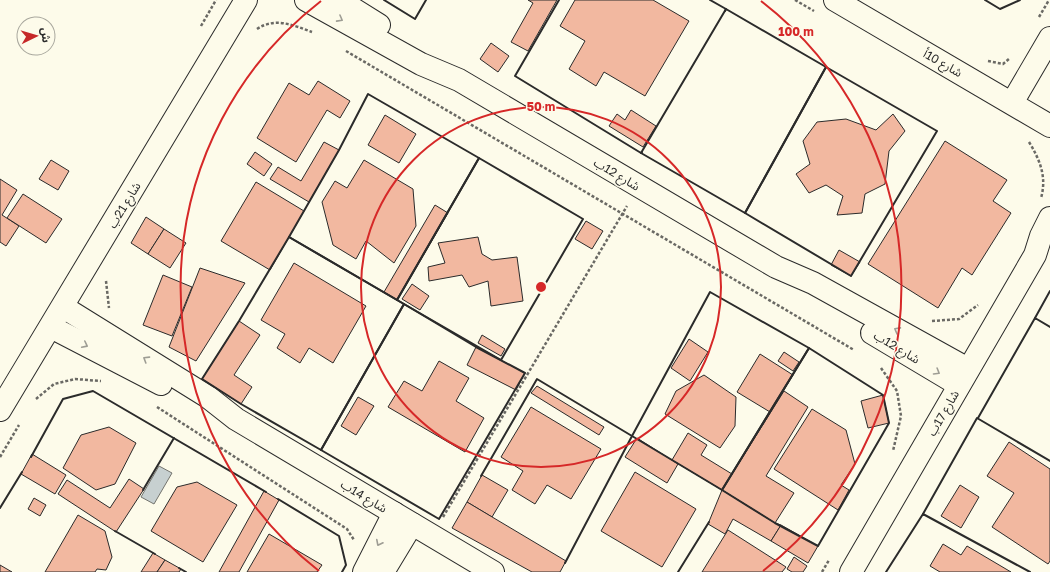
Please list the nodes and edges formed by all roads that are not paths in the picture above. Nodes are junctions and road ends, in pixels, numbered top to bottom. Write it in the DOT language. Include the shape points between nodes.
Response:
graph roads {
  1 [pos="246,0"];
  2 [pos="306,0"];
  3 [pos="339,0"];
  4 [pos="835,0"];
  5 [pos="1050,38"];
  6 [pos="459,80"];
  7 [pos="1012,103"];
  8 [pos="1050,126"];
  9 [pos="1045,209"];
  10 [pos="1050,239"];
  11 [pos="1035,255"];
  12 [pos="63,307"];
  13 [pos="51,327"];
  14 [pos="964,377"];
  15 [pos="0,410"];
  16 [pos="236,419"];
  17 [pos="403,519"];
  18 [pos="364,572"];
  19 [pos="383,572"];
  20 [pos="493,572"];
  21 [pos="851,572"];
  1 -- 12 [label="street, شارع 21ب"];
  2 -- 6 [label="street, شارع 12ب, one-way" via="421,64"];
  3 -- 6 [label="street, شارع 12ب" via="428,55"];
  4 -- 7 [label="street, شارع 10أ"];
  5 -- 7 [label="street"];
  6 -- 14 [label="street, شارع 12ب" via="776,267 806,292"];
  7 -- 8 [label="street, شارع 10أ"];
  9 -- 11 [label="street, شارع 17ب"];
  10 -- 11 [label="street, شارع 17ب"];
  11 -- 14 [label="street, شارع 17ب"];
  12 -- 13 [label="street, شارع 21ب"];
  16 -- 12 [label="street, شارع 14ب, one-way" via="208,397"];
  13 -- 15 [label="street, شارع 21ب"];
  13 -- 16 [label="street, شارع 14ب, one-way" via="193,402"];
  14 -- 21 [label="street, شارع 17ب"];
  16 -- 17 [label="street, شارع 14ب"];
  17 -- 18 [label="street, one-way"];
  17 -- 19 [label="street"];
  17 -- 20 [label="street, شارع 14ب"];
}
